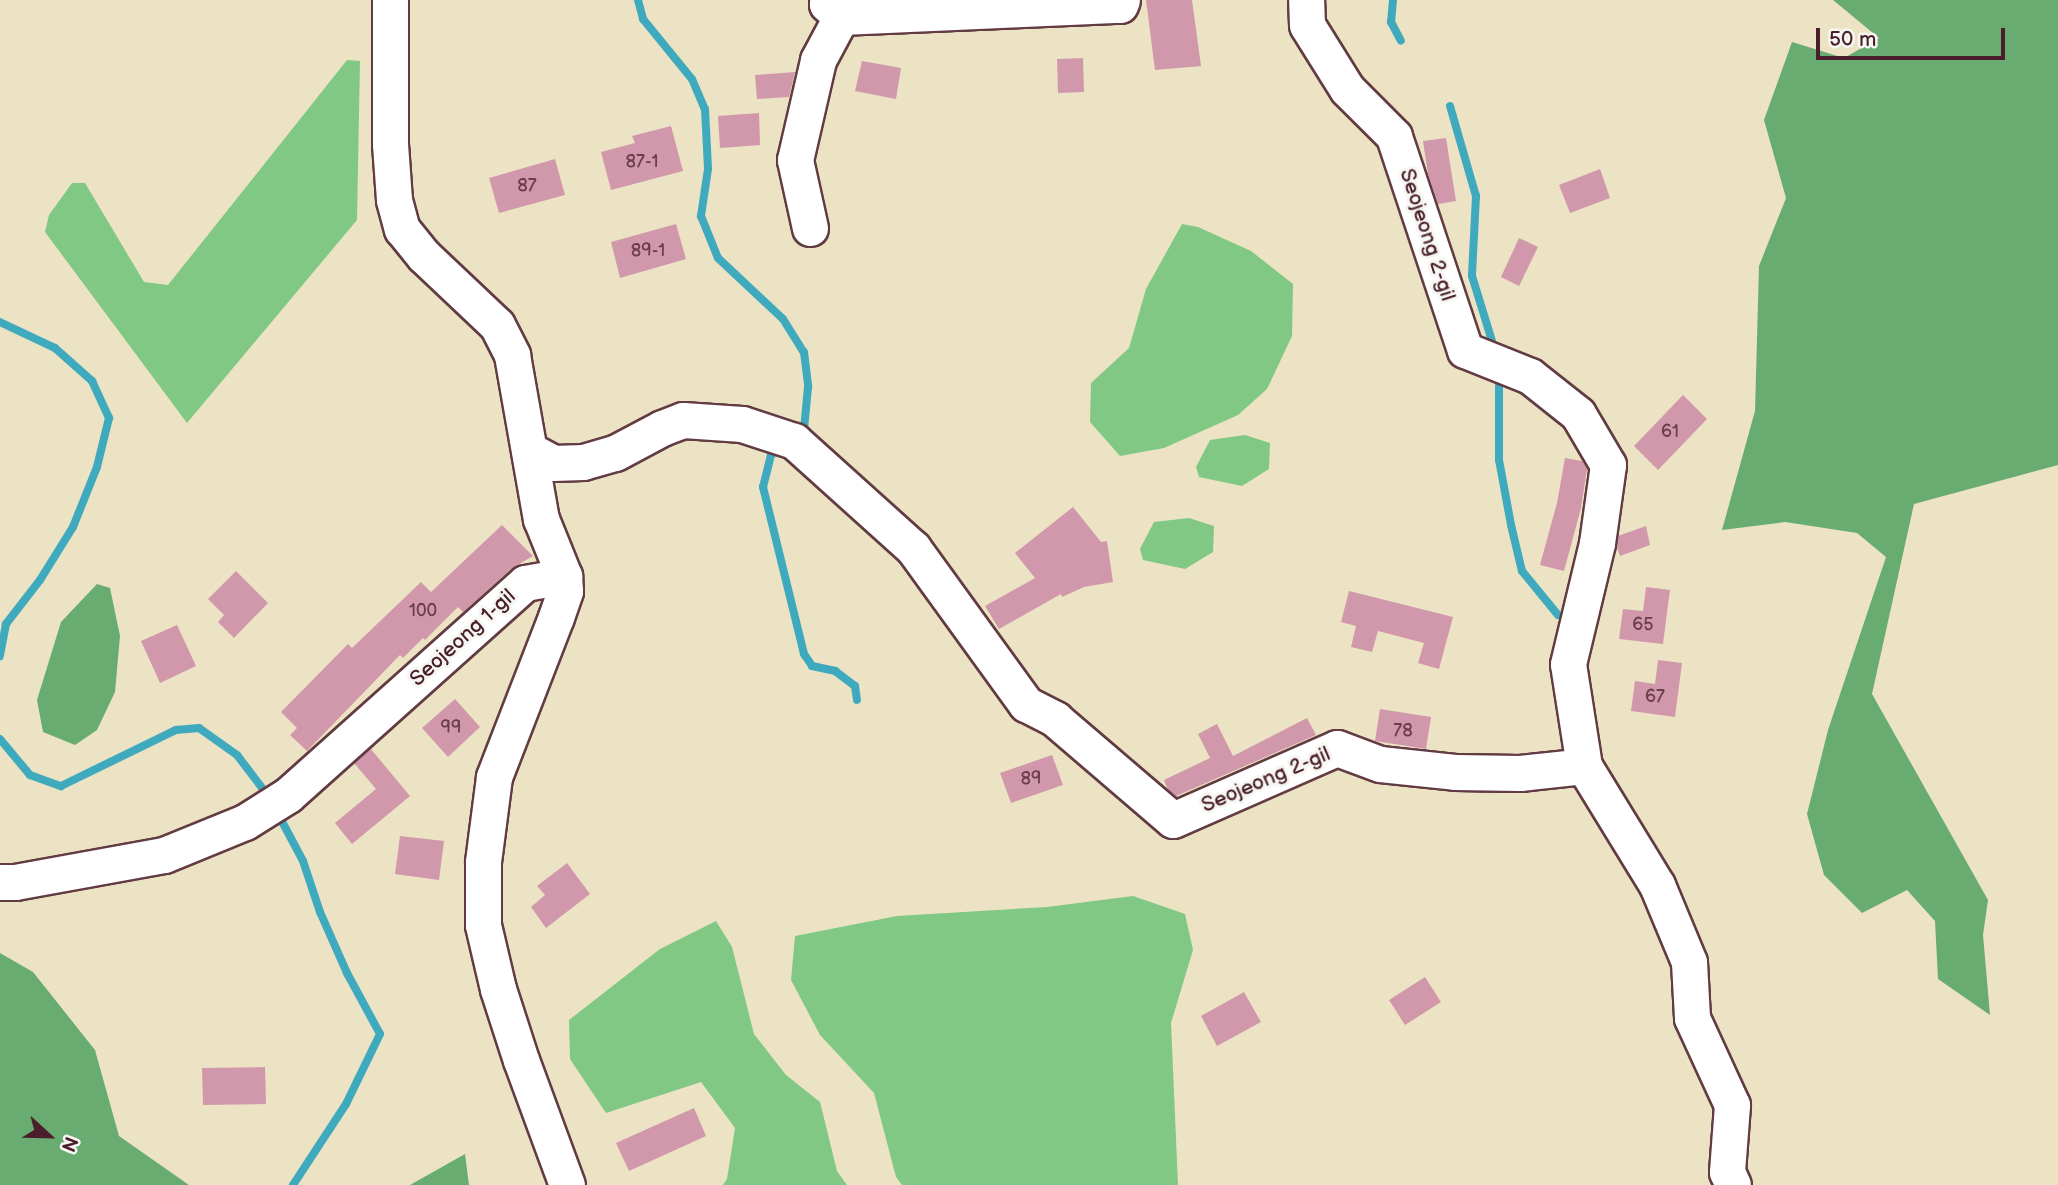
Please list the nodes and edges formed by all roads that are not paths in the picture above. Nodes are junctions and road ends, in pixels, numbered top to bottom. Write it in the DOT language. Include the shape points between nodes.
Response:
graph roads {
  1 [pos="390,0"];
  2 [pos="1122,0"];
  3 [pos="1306,0"];
  4 [pos="835,9"];
  5 [pos="810,228"];
  6 [pos="529,450"];
  7 [pos="564,576"];
  8 [pos="1584,766"];
  9 [pos="0,882"];
  10 [pos="567,1185"];
  11 [pos="1733,1185"];
  1 -- 6 [label="street" via="390,144 394,200 402,229 497,325 512,355"];
  2 -- 4 [label="street" via="1120,5"];
  3 -- 8 [label="street, Seojeong 2-gil" via="1307,25 1347,89 1394,136 1465,350 1530,376 1578,414 1608,465 1597,543 1568,664"];
  4 -- 5 [label="street" via="818,60 796,160"];
  6 -- 7 [label="street" via="541,519"];
  6 -- 8 [label="street, Seojeong 2-gil" via="553,463 583,462 615,453 683,420 742,424 794,441 913,548 1026,704 1055,719 1172,820 1337,748 1380,764 1455,772 1521,773"];
  7 -- 9 [label="street, Seojeong 1-gil" via="525,583 288,795 245,822 164,855"];
  7 -- 10 [label="street" via="565,591 556,617 494,777 484,862 483,925 520,1060"];
  8 -- 11 [label="street" via="1657,885 1689,962 1692,1018 1732,1105 1727,1172"];
}
